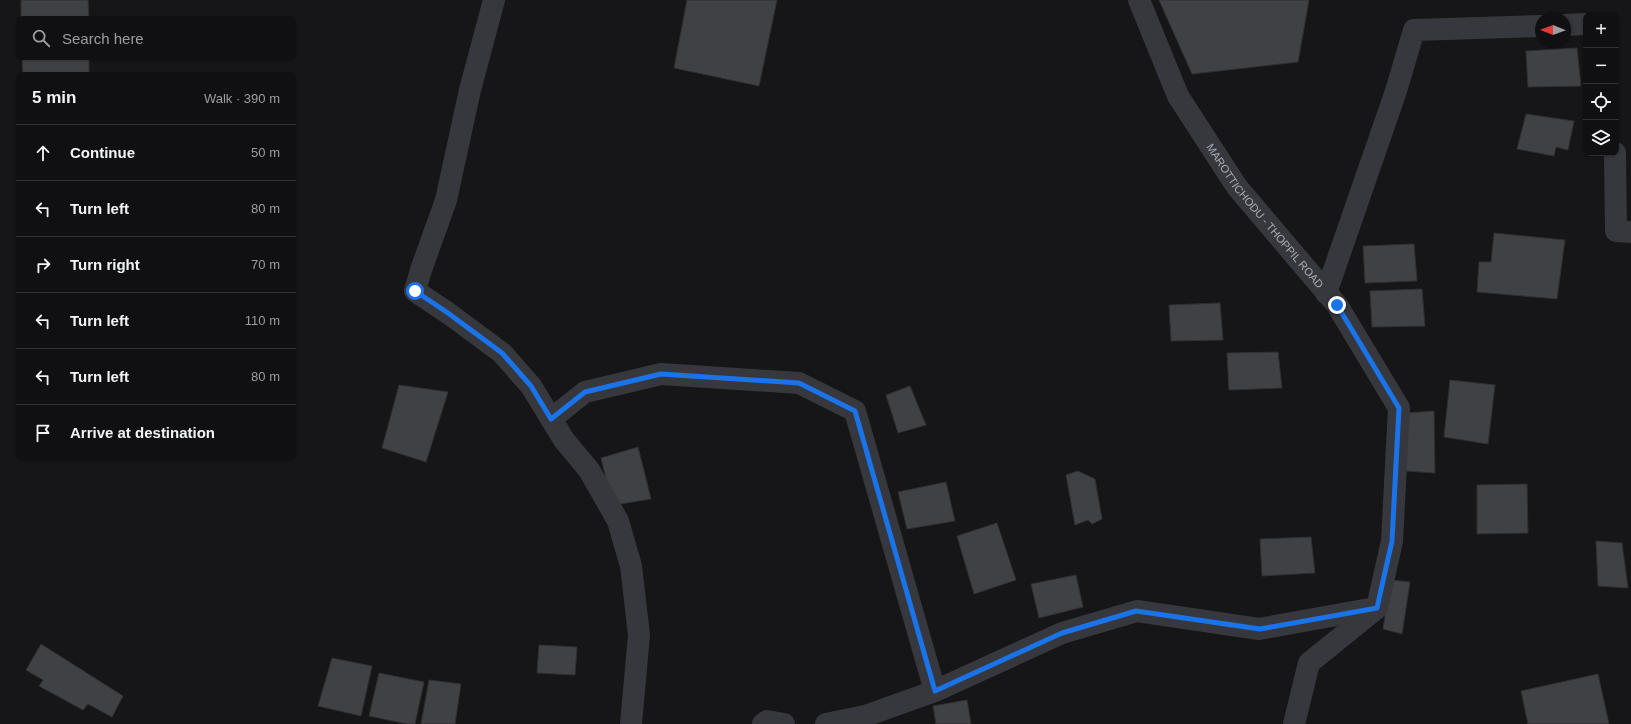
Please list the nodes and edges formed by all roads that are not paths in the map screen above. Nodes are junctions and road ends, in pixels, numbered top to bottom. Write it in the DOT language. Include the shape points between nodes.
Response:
graph roads {
  1 [pos="494,0"];
  2 [pos="1139,0"];
  3 [pos="1583,24"];
  4 [pos="1571,25"];
  5 [pos="1535,26"];
  6 [pos="1616,156"];
  7 [pos="1631,232"];
  8 [pos="1326,293"];
  9 [pos="551,419"];
  10 [pos="1377,608"];
  11 [pos="935,691"];
  12 [pos="874,719"];
  13 [pos="631,724"];
  14 [pos="763,724"];
  15 [pos="784,724"];
  16 [pos="826,724"];
  17 [pos="1294,724"];
  1 -- 9 [label="street" via="470,90 446,200 415,291 502,353 531,386"];
  2 -- 8 [label="street, MAROTTICHODU - THOPPIL ROAD" via="1178,96 1236,187"];
  3 -- 4 [label="street"];
  5 -- 8 [label="street" via="1414,30"];
  6 -- 7 [label="street" via="1616,231"];
  8 -- 10 [label="street, MAROTTICHODU - THOPPIL ROAD" via="1337,305 1399,408 1392,541"];
  9 -- 11 [label="street" via="585,392 661,374 799,383 855,411"];
  9 -- 13 [label="street" via="564,440 589,470 618,522 632,566 639,635"];
  10 -- 11 [label="street" via="1260,629 1136,611 1062,633"];
  10 -- 17 [label="street" via="1309,663"];
  11 -- 12 [label="street"];
  12 -- 16 [label="street"];
  14 -- 15 [label="street"];
}
